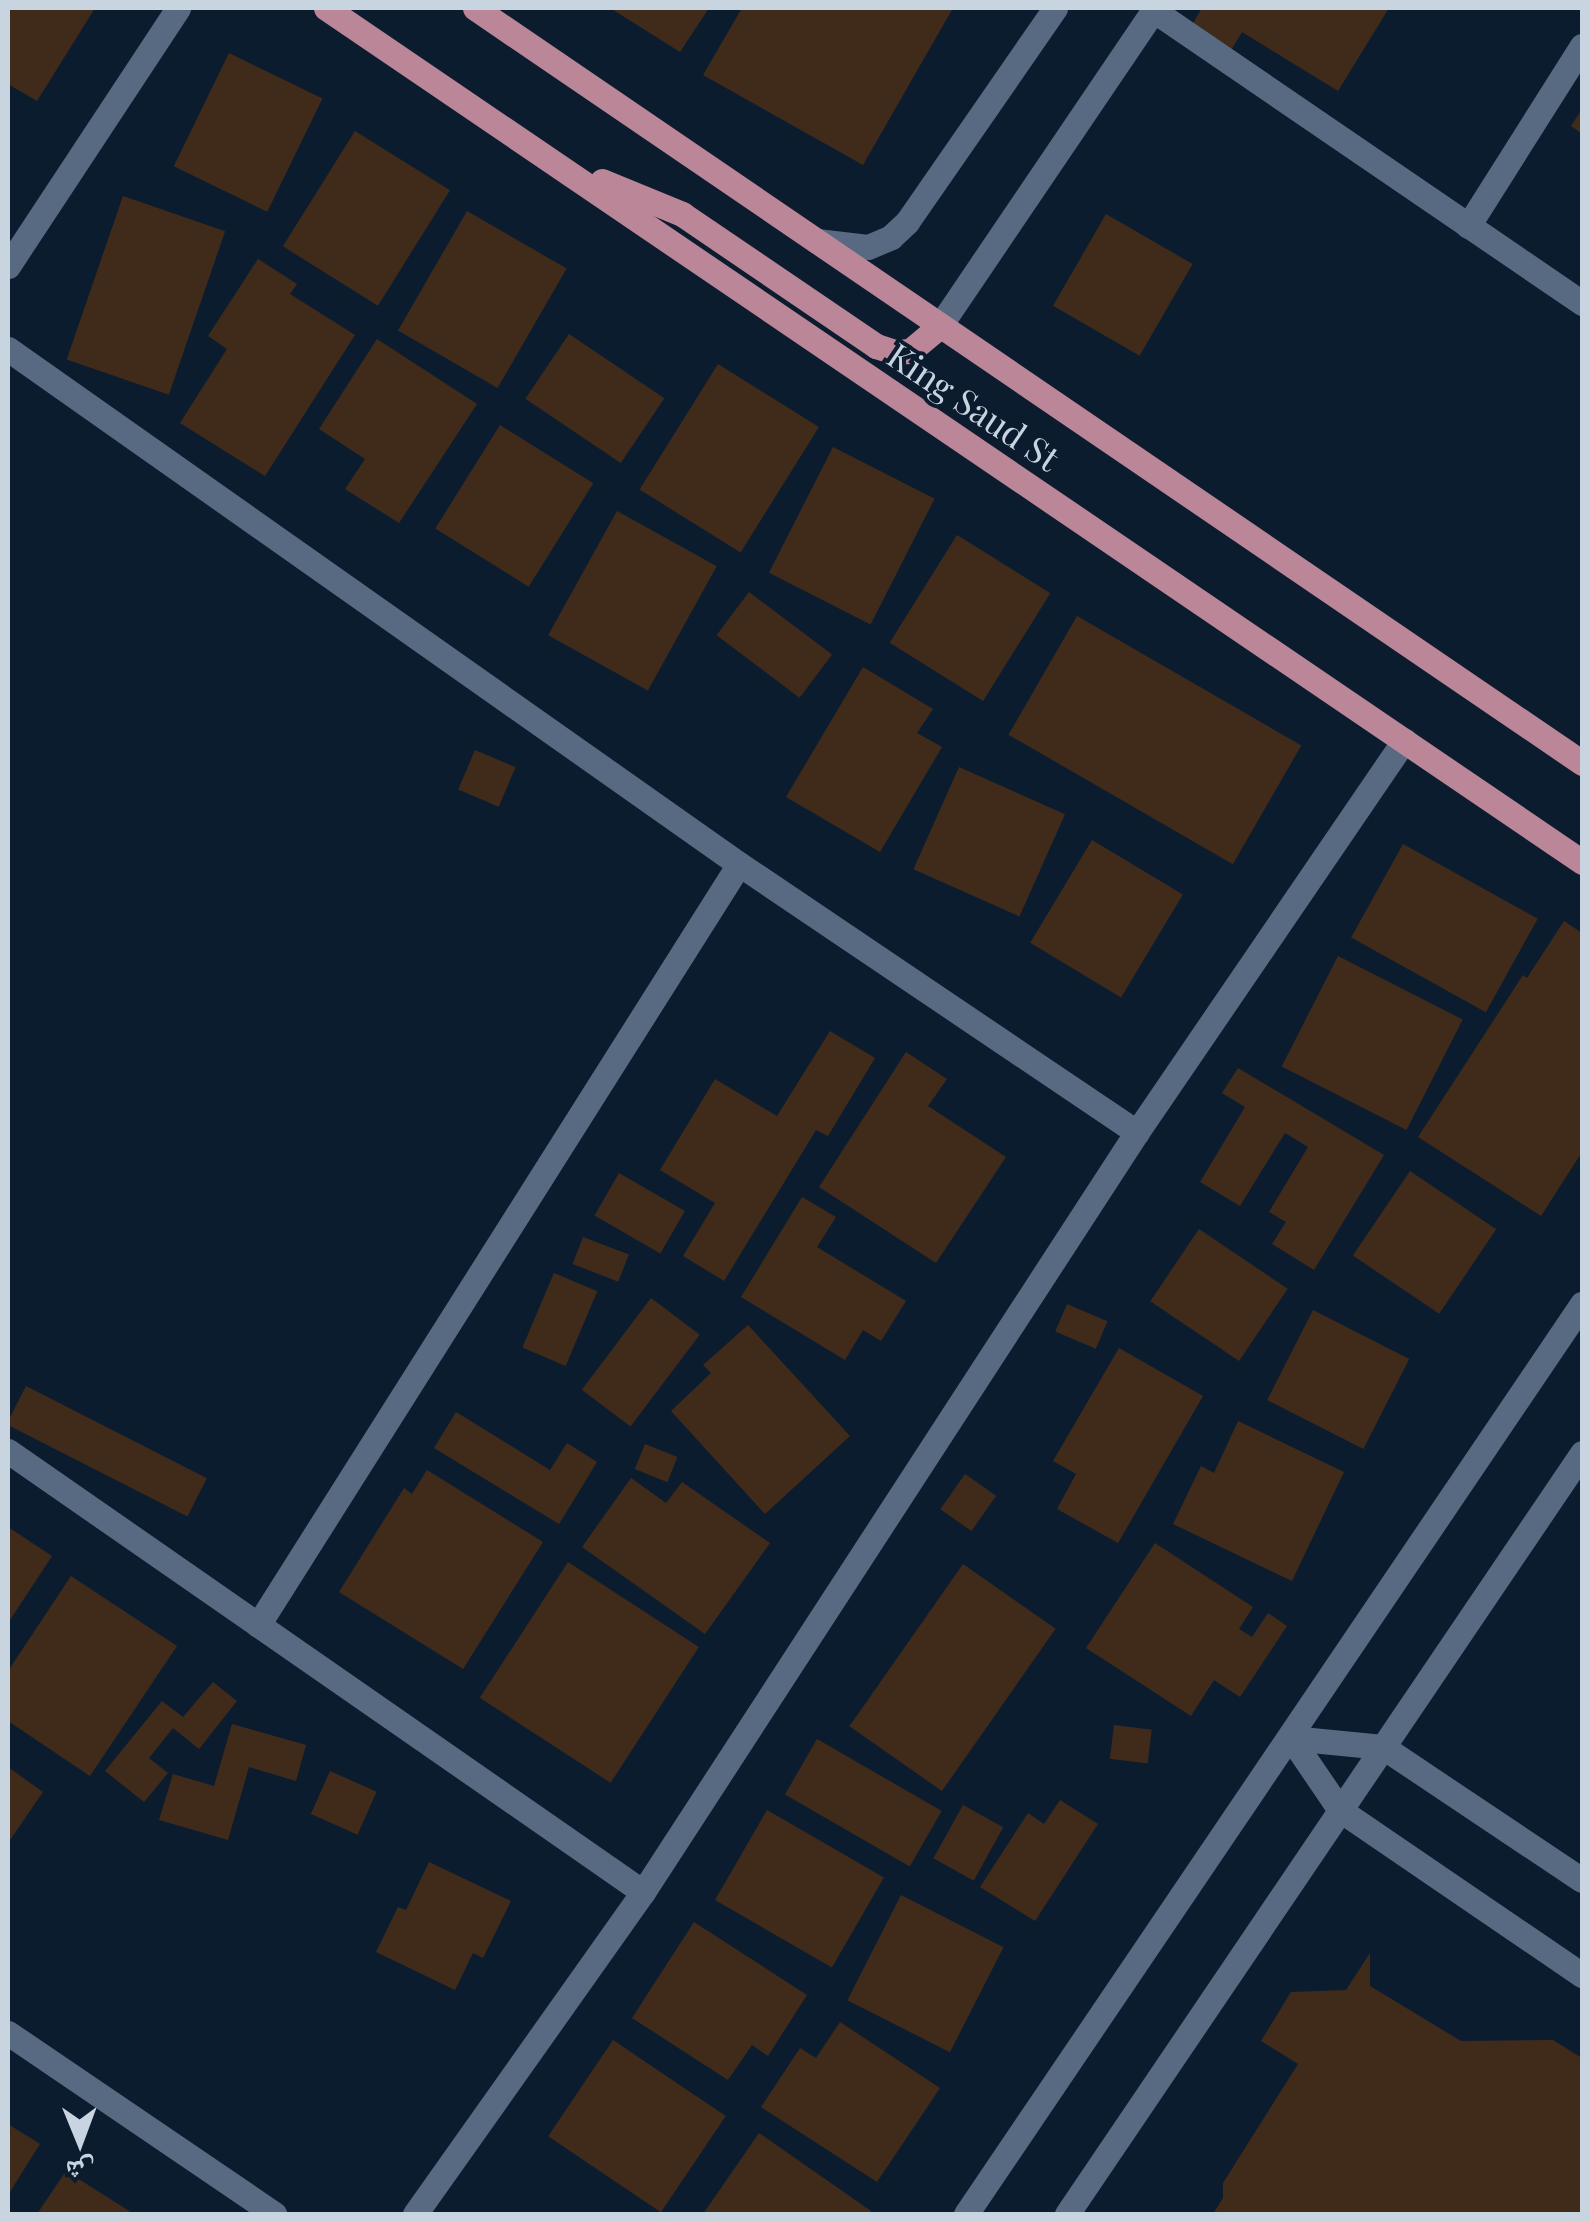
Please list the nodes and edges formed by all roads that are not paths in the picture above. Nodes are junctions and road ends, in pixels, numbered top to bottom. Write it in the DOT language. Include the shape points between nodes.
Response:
graph roads {
  1 [pos="178,8"];
  2 [pos="326,8"];
  3 [pos="475,8"];
  4 [pos="1056,8"];
  5 [pos="1154,9"];
  6 [pos="1582,46"];
  7 [pos="551,160"];
  8 [pos="1468,226"];
  9 [pos="808,238"];
  10 [pos="8,266"];
  11 [pos="1582,302"];
  12 [pos="940,328"];
  13 [pos="8,349"];
  14 [pos="1404,740"];
  15 [pos="1582,763"];
  16 [pos="1582,862"];
  17 [pos="739,864"];
  18 [pos="1137,1132"];
  19 [pos="1582,1304"];
  20 [pos="8,1451"];
  21 [pos="1582,1453"];
  22 [pos="258,1625"];
  23 [pos="1291,1738"];
  24 [pos="1384,1747"];
  25 [pos="1340,1810"];
  26 [pos="1582,1880"];
  27 [pos="644,1892"];
  28 [pos="1582,1975"];
  29 [pos="8,2033"];
  30 [pos="274,2214"];
  31 [pos="415,2214"];
  32 [pos="966,2214"];
  33 [pos="1067,2214"];
  1 -- 10 [label="street"];
  2 -- 7 [label="main road, King Saud St"];
  3 -- 9 [label="main road, King Saud St"];
  4 -- 9 [label="street" via="891,237 868,247"];
  5 -- 8 [label="street"];
  5 -- 12 [label="street"];
  6 -- 8 [label="street"];
  7 -- 12 [label="main road" via="682,214 876,346 910,350"];
  7 -- 14 [label="main road, King Saud St"];
  8 -- 11 [label="street"];
  9 -- 12 [label="main road, King Saud St"];
  12 -- 15 [label="main road, King Saud St"];
  13 -- 17 [label="street"];
  14 -- 16 [label="main road, King Saud St"];
  14 -- 18 [label="street"];
  17 -- 18 [label="street"];
  17 -- 22 [label="street"];
  18 -- 27 [label="street"];
  19 -- 23 [label="street"];
  20 -- 22 [label="street"];
  21 -- 24 [label="street"];
  22 -- 27 [label="street"];
  23 -- 24 [label="street"];
  23 -- 25 [label="street"];
  23 -- 32 [label="street"];
  24 -- 25 [label="street"];
  24 -- 26 [label="street"];
  25 -- 28 [label="street"];
  25 -- 33 [label="street"];
  27 -- 31 [label="street"];
  29 -- 30 [label="street"];
}
